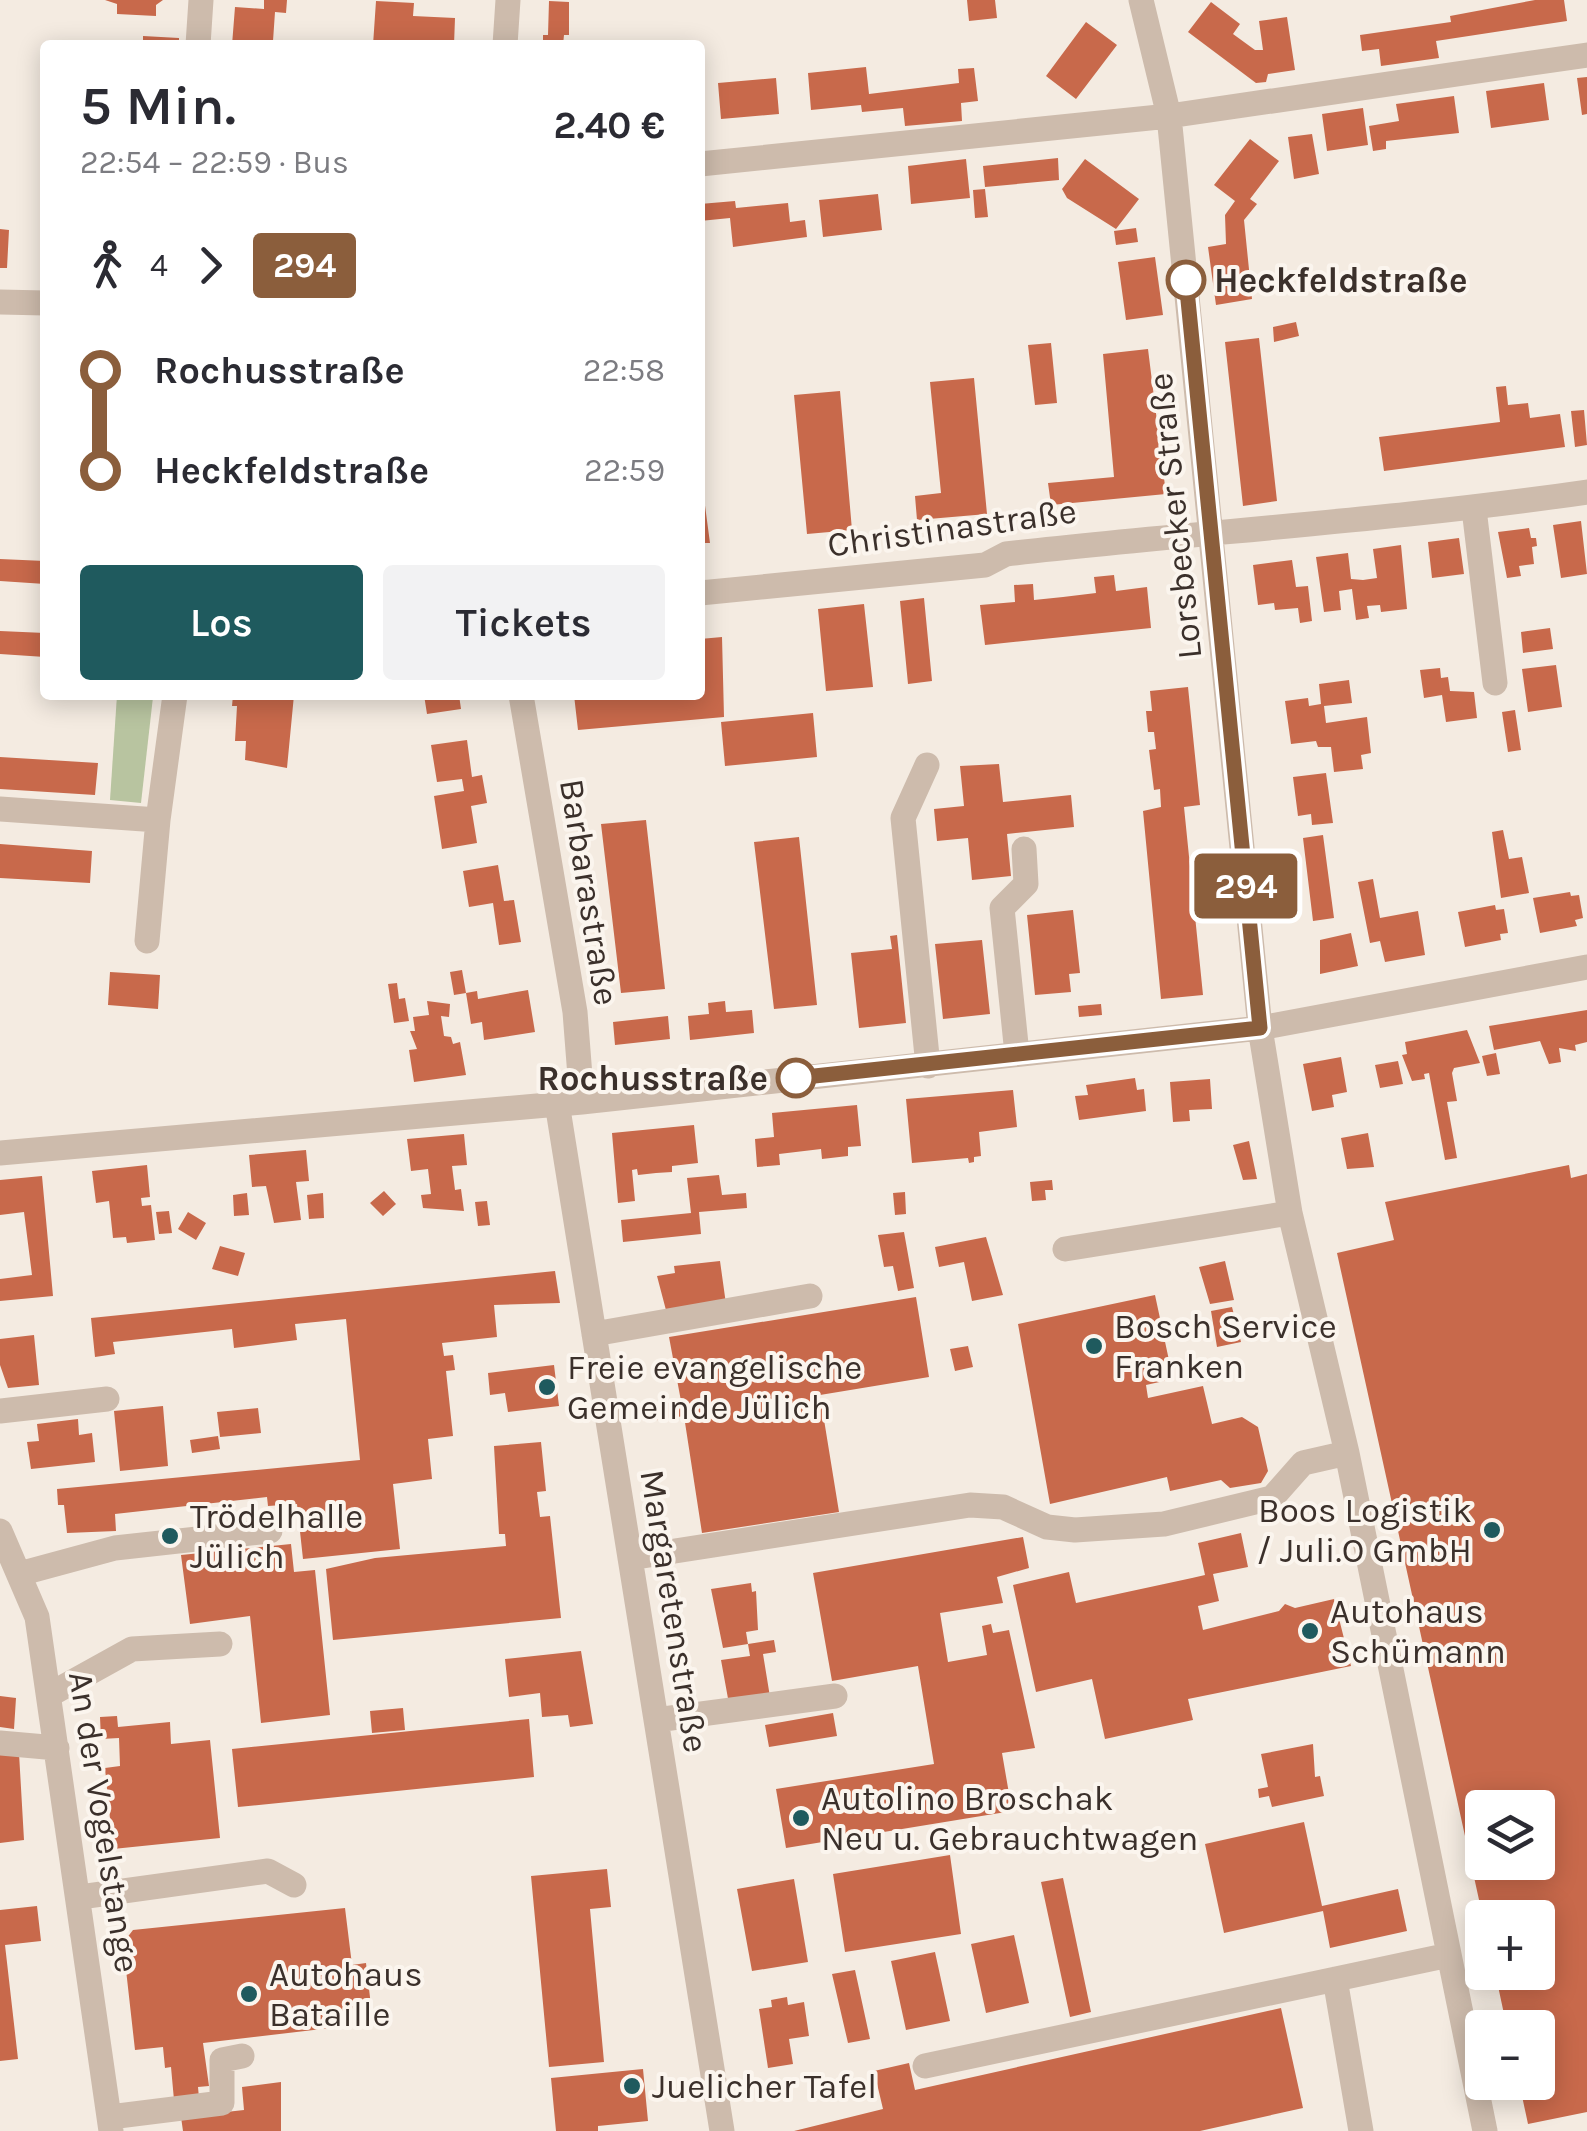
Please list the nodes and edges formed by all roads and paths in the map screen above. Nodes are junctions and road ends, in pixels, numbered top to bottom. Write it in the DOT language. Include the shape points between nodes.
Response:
graph roads {
  1 [pos="201,0"];
  2 [pos="508,0"];
  3 [pos="1142,0"];
  4 [pos="198,40"];
  5 [pos="505,40"];
  6 [pos="1587,55"];
  7 [pos="1169,116"];
  8 [pos="705,163"];
  9 [pos="0,302"];
  10 [pos="40,303"];
  11 [pos="1587,492"];
  12 [pos="1474,508"];
  13 [pos="1212,530"];
  14 [pos="705,592"];
  15 [pos="1495,683"];
  16 [pos="174,700"];
  17 [pos="521,700"];
  18 [pos="927,765"];
  19 [pos="0,809"];
  20 [pos="158,820"];
  21 [pos="1024,849"];
  22 [pos="147,941"];
  23 [pos="1587,967"];
  24 [pos="1260,1028"];
  25 [pos="1017,1054"];
  26 [pos="928,1066"];
  27 [pos="570,1102"];
  28 [pos="0,1153"];
  29 [pos="1290,1213"];
  30 [pos="1065,1249"];
  31 [pos="810,1296"];
  32 [pos="594,1334"];
  33 [pos="107,1399"];
  34 [pos="0,1411"];
  35 [pos="1347,1453"];
  36 [pos="0,1530"];
  37 [pos="270,1530"];
  38 [pos="630,1558"];
  39 [pos="19,1574"];
  40 [pos="220,1644"];
  41 [pos="50,1696"];
  42 [pos="835,1696"];
  43 [pos="656,1720"];
  44 [pos="0,1743"];
  45 [pos="58,1748"];
  46 [pos="294,1885"];
  47 [pos="80,1896"];
  48 [pos="1449,1954"];
  49 [pos="1335,1979"];
  50 [pos="242,2056"];
  51 [pos="925,2066"];
  52 [pos="110,2124"];
  53 [pos="722,2131"];
  54 [pos="1362,2131"];
  55 [pos="1484,2131"];
  1 -- 4 [label="street"];
  2 -- 5 [label="street"];
  3 -- 7 [label="street, Lorsbecker Straße"];
  6 -- 7 [label="street"];
  7 -- 8 [label="street"];
  7 -- 13 [label="street, Lorsbecker Straße"];
  9 -- 10 [label="street"];
  11 -- 12 [label="street, Christinastraße"];
  12 -- 13 [label="street, Christinastraße"];
  12 -- 15 [label="street"];
  13 -- 14 [label="street, Christinastraße" via="1006,554 985,565"];
  13 -- 24 [label="street, Lorsbecker Straße"];
  16 -- 20 [label="street"];
  17 -- 27 [label="street, Barbarastraße" via="576,1012"];
  18 -- 26 [label="street" via="902,818"];
  19 -- 20 [label="street"];
  20 -- 22 [label="street"];
  21 -- 25 [label="street" via="1026,884 1002,908"];
  23 -- 24 [label="street"];
  24 -- 25 [label="street"];
  24 -- 29 [label="street, Lorsbecker Straße"];
  25 -- 26 [label="street"];
  26 -- 27 [label="street"];
  27 -- 28 [label="street"];
  27 -- 32 [label="street, Margaretenstraße"];
  29 -- 30 [label="street"];
  29 -- 35 [label="street, Lorsbecker Straße"];
  31 -- 32 [label="street"];
  32 -- 38 [label="street, Margaretenstraße"];
  33 -- 34 [label="street"];
  35 -- 38 [label="street" via="1303,1463 1272,1498 1164,1524 1075,1530 1047,1527 1003,1507 970,1505"];
  35 -- 48 [label="street, Lorsbecker Straße"];
  36 -- 39 [label="street, An der Vogelstange"];
  37 -- 39 [label="street" via="115,1548"];
  38 -- 43 [label="street, Margaretenstraße"];
  39 -- 41 [label="street, An der Vogelstange" via="38,1616"];
  40 -- 41 [label="street" via="132,1649"];
  41 -- 45 [label="street, An der Vogelstange"];
  42 -- 43 [label="street"];
  43 -- 53 [label="street, Margaretenstraße"];
  44 -- 45 [label="street"];
  45 -- 47 [label="street, An der Vogelstange"];
  46 -- 47 [label="street" via="268,1871"];
  47 -- 52 [label="street, An der Vogelstange"];
  48 -- 49 [label="street"];
  48 -- 55 [label="street, Lorsbecker Straße"];
  49 -- 51 [label="street"];
  49 -- 54 [label="street"];
  50 -- 52 [label="street" via="222,2060 222,2103"];
}
